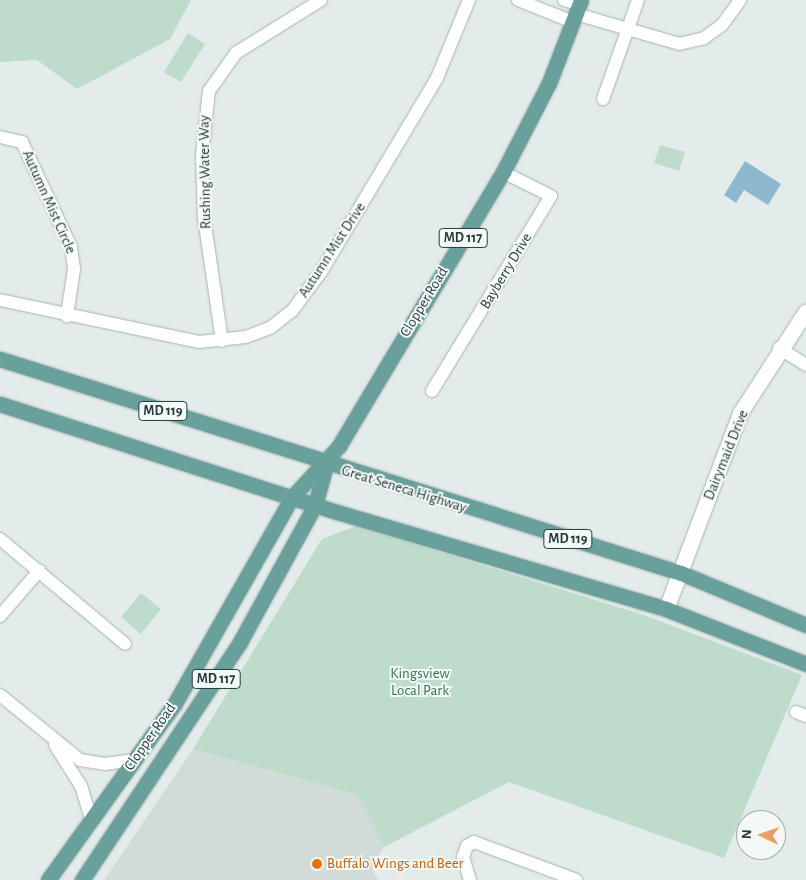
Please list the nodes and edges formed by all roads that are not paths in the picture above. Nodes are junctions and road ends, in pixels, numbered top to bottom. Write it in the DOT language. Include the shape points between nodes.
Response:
graph roads {
  1 [pos="321,0"];
  2 [pos="470,0"];
  3 [pos="518,0"];
  4 [pos="564,0"];
  5 [pos="638,0"];
  6 [pos="740,0"];
  7 [pos="577,10"];
  8 [pos="629,30"];
  9 [pos="603,99"];
  10 [pos="0,137"];
  11 [pos="503,172"];
  12 [pos="0,300"];
  13 [pos="806,311"];
  14 [pos="67,316"];
  15 [pos="222,341"];
  16 [pos="779,348"];
  17 [pos="0,359"];
  18 [pos="806,365"];
  19 [pos="432,391"];
  20 [pos="0,404"];
  21 [pos="326,465"];
  22 [pos="292,497"];
  23 [pos="316,505"];
  24 [pos="0,539"];
  25 [pos="39,571"];
  26 [pos="681,574"];
  27 [pos="666,609"];
  28 [pos="0,616"];
  29 [pos="806,625"];
  30 [pos="125,644"];
  31 [pos="806,664"];
  32 [pos="0,695"];
  33 [pos="52,741"];
  34 [pos="133,760"];
  35 [pos="92,822"];
  36 [pos="48,880"];
  37 [pos="82,880"];
  38 [pos="470,880"];
  39 [pos="576,880"];
  1 -- 15 [label="street, Rushing Water Way" via="236,53 209,91 202,156 204,218"];
  2 -- 15 [label="street, Autumn Mist Drive" via="437,78 305,295 270,328"];
  3 -- 7 [label="street"];
  4 -- 7 [label="street"];
  5 -- 8 [label="street"];
  6 -- 8 [label="street" via="722,25 704,38 679,44"];
  7 -- 8 [label="street"];
  7 -- 11 [label="main road, Clopper Road / MD 117" via="549,83"];
  8 -- 9 [label="street"];
  10 -- 14 [label="street, Autumn Mist Circle" via="22,142 71,247 74,268"];
  11 -- 19 [label="street, Bayberry Drive" via="551,196"];
  11 -- 21 [label="main road, Clopper Road / MD 117"];
  12 -- 14 [label="street, Autumn Mist Drive"];
  13 -- 16 [label="street, Dairymaid Drive"];
  14 -- 15 [label="street, Autumn Mist Drive" via="199,342"];
  16 -- 18 [label="street"];
  16 -- 26 [label="street, Dairymaid Drive" via="740,413"];
  17 -- 21 [label="main road, Great Seneca Highway / MD 119"];
  20 -- 22 [label="main road, MD 119"];
  21 -- 22 [label="main road, Clopper Road / MD 117"];
  21 -- 23 [label="main road, Clopper Road / MD 117"];
  21 -- 26 [label="main road, Great Seneca Highway / MD 119"];
  22 -- 23 [label="main road, MD 119"];
  22 -- 34 [label="main road, Clopper Road / MD 117" via="175,703"];
  23 -- 27 [label="main road, MD 119"];
  23 -- 37 [label="main road, Clopper Road / MD 117" via="240,642"];
  24 -- 25 [label="street"];
  25 -- 28 [label="street"];
  25 -- 30 [label="street"];
  26 -- 27 [label="street, Dairymaid Drive"];
  26 -- 29 [label="main road, Great Seneca Highway / MD 119"];
  27 -- 31 [label="main road, MD 119"];
  32 -- 33 [label="street"];
  33 -- 34 [label="street" via="80,760 105,764"];
  33 -- 35 [label="street" via="81,786"];
  34 -- 35 [label="main road, Clopper Road / MD 117"];
  35 -- 36 [label="main road, Clopper Road / MD 117"];
  38 -- 39 [label="street" via="463,857 467,846 474,842"];
}
